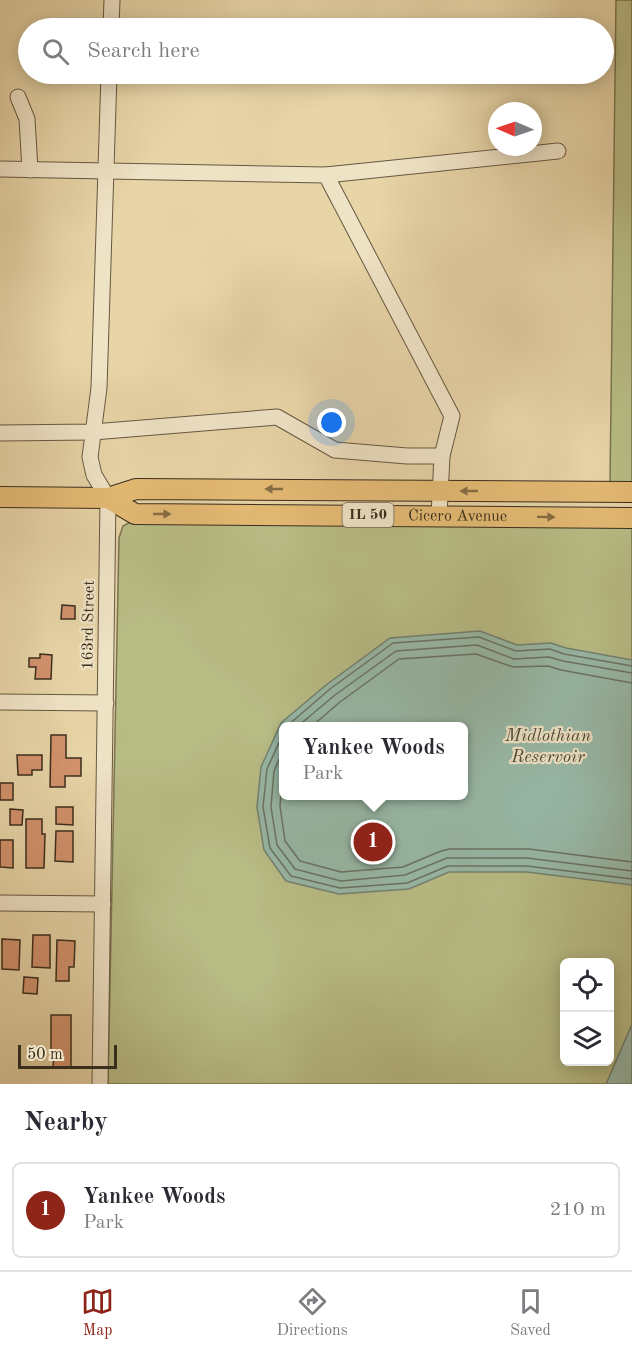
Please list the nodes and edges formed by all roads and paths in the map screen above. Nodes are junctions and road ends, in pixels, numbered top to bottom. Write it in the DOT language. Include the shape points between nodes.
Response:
graph roads {
  1 [pos="112,0"];
  2 [pos="111,18"];
  3 [pos="108,84"];
  4 [pos="18,97"];
  5 [pos="558,151"];
  6 [pos="0,169"];
  7 [pos="30,170"];
  8 [pos="104,171"];
  9 [pos="326,175"];
  10 [pos="93,432"];
  11 [pos="0,433"];
  12 [pos="442,456"];
  13 [pos="440,490"];
  14 [pos="632,492"];
  15 [pos="0,497"];
  16 [pos="108,498"];
  17 [pos="439,516"];
  18 [pos="632,518"];
  19 [pos="0,702"];
  20 [pos="105,703"];
  21 [pos="0,903"];
  22 [pos="103,904"];
  23 [pos="100,1084"];
  1 -- 2 [label="street"];
  3 -- 8 [label="street"];
  4 -- 7 [label="street" via="27,119"];
  5 -- 9 [label="street"];
  6 -- 7 [label="street"];
  7 -- 8 [label="street"];
  8 -- 9 [label="street"];
  8 -- 10 [label="street" via="99,388"];
  9 -- 12 [label="street" via="452,416"];
  10 -- 11 [label="street"];
  10 -- 12 [label="street" via="277,417 335,450"];
  10 -- 16 [label="street" via="90,458 94,475"];
  12 -- 13 [label="street"];
  14 -- 13 [label="main road, Cicero Avenue / IL 50, one-way"];
  13 -- 16 [label="main road, Cicero Avenue / IL 50, one-way" via="136,489"];
  13 -- 17 [label="street"];
  15 -- 16 [label="main road, Cicero Avenue / IL 50"];
  16 -- 17 [label="main road, Cicero Avenue / IL 50, one-way" via="135,514"];
  16 -- 20 [label="street, 163rd Street"];
  17 -- 18 [label="main road, Cicero Avenue / IL 50, one-way"];
  19 -- 20 [label="street"];
  20 -- 22 [label="street, 163rd Street"];
  21 -- 22 [label="street"];
  22 -- 23 [label="street, 163rd Street"];
}
